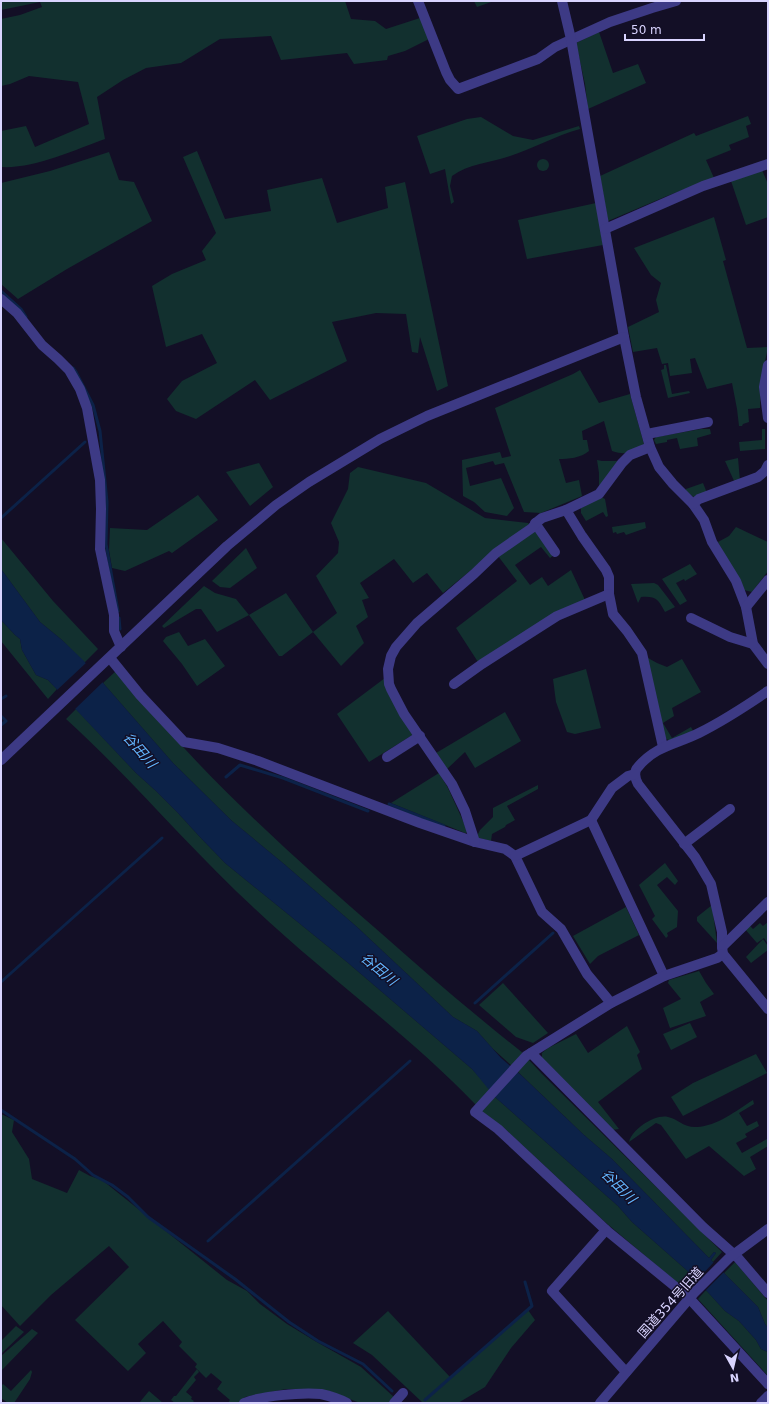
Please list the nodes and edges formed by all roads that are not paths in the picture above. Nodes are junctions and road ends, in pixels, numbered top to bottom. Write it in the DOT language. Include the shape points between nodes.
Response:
graph roads {
  1 [pos="418,1"];
  2 [pos="562,1"];
  3 [pos="676,1"];
  4 [pos="571,39"];
  5 [pos="767,167"];
  6 [pos="606,229"];
  7 [pos="1,299"];
  8 [pos="624,337"];
  9 [pos="768,365"];
  10 [pos="768,418"];
  11 [pos="708,422"];
  12 [pos="647,434"];
  13 [pos="650,447"];
  14 [pos="768,465"];
  15 [pos="693,504"];
  16 [pos="566,510"];
  17 [pos="536,524"];
  18 [pos="555,552"];
  19 [pos="768,580"];
  20 [pos="609,594"];
  21 [pos="746,607"];
  22 [pos="691,618"];
  23 [pos="753,644"];
  24 [pos="121,647"];
  25 [pos="109,659"];
  26 [pos="768,664"];
  27 [pos="454,684"];
  28 [pos="768,691"];
  29 [pos="420,736"];
  30 [pos="663,747"];
  31 [pos="387,757"];
  32 [pos="1,760"];
  33 [pos="635,774"];
  34 [pos="730,809"];
  35 [pos="591,820"];
  36 [pos="475,842"];
  37 [pos="684,844"];
  38 [pos="515,856"];
  39 [pos="768,902"];
  40 [pos="722,950"];
  41 [pos="664,976"];
  42 [pos="612,1003"];
  43 [pos="768,1009"];
  44 [pos="529,1055"];
  45 [pos="768,1229"];
  46 [pos="606,1230"];
  47 [pos="732,1256"];
  48 [pos="768,1293"];
  49 [pos="691,1295"];
  50 [pos="626,1372"];
  51 [pos="768,1384"];
  52 [pos="404,1393"];
  53 [pos="768,1396"];
  54 [pos="244,1403"];
  55 [pos="347,1403"];
  56 [pos="394,1403"];
  57 [pos="600,1403"];
  58 [pos="761,1403"];
  1 -- 4 [label="street" via="446,72 458,89 538,60"];
  2 -- 4 [label="street"];
  3 -- 4 [label="street" via="610,22"];
  4 -- 6 [label="street"];
  5 -- 6 [label="street" via="703,186"];
  6 -- 8 [label="street"];
  7 -- 24 [label="street" via="17,313 42,346 69,370 87,408 100,480 100,549 114,615 114,631"];
  8 -- 12 [label="street" via="636,397"];
  8 -- 24 [label="street" via="427,416 342,461 250,526"];
  9 -- 10 [label="street" via="764,387"];
  11 -- 12 [label="street"];
  12 -- 13 [label="street"];
  13 -- 15 [label="street" via="664,474"];
  13 -- 16 [label="street" via="630,455 599,494"];
  14 -- 15 [label="street" via="758,477"];
  15 -- 21 [label="street" via="736,581"];
  16 -- 17 [label="street" via="542,518"];
  16 -- 20 [label="street" via="610,577"];
  17 -- 18 [label="street"];
  17 -- 29 [label="street" via="496,553 417,623 392,654 388,669 389,684 404,714"];
  19 -- 21 [label="street"];
  20 -- 27 [label="street" via="557,616"];
  20 -- 30 [label="street" via="613,614 642,653"];
  21 -- 23 [label="street"];
  22 -- 23 [label="street" via="730,637"];
  23 -- 26 [label="street"];
  24 -- 25 [label="street"];
  25 -- 32 [label="street"];
  25 -- 36 [label="street" via="184,742 218,748 258,761"];
  28 -- 30 [label="street" via="698,734"];
  29 -- 31 [label="street"];
  29 -- 36 [label="street" via="466,810"];
  30 -- 33 [label="street" via="644,761"];
  33 -- 35 [label="street" via="612,788"];
  33 -- 37 [label="street" via="638,784"];
  34 -- 37 [label="street"];
  35 -- 38 [label="street"];
  35 -- 41 [label="street"];
  36 -- 38 [label="street" via="505,850"];
  37 -- 40 [label="street" via="711,884 722,932"];
  38 -- 42 [label="street" via="542,912 561,929 587,974"];
  39 -- 40 [label="street"];
  40 -- 41 [label="street" via="717,958"];
  40 -- 43 [label="street"];
  41 -- 42 [label="street"];
  42 -- 44 [label="street"];
  44 -- 46 [label="street" via="475,1112 498,1129"];
  44 -- 47 [label="street"];
  45 -- 47 [label="street, 国道354号旧道"];
  46 -- 49 [label="street"];
  46 -- 50 [label="street" via="552,1291"];
  47 -- 48 [label="street"];
  47 -- 49 [label="street, 国道354号旧道"];
  49 -- 50 [label="street, 国道354号旧道"];
  49 -- 51 [label="street"];
  50 -- 57 [label="street, 国道354号旧道"];
  52 -- 56 [label="street"];
  53 -- 58 [label="street"];
  54 -- 55 [label="street" via="266,1397 320,1394"];
}
